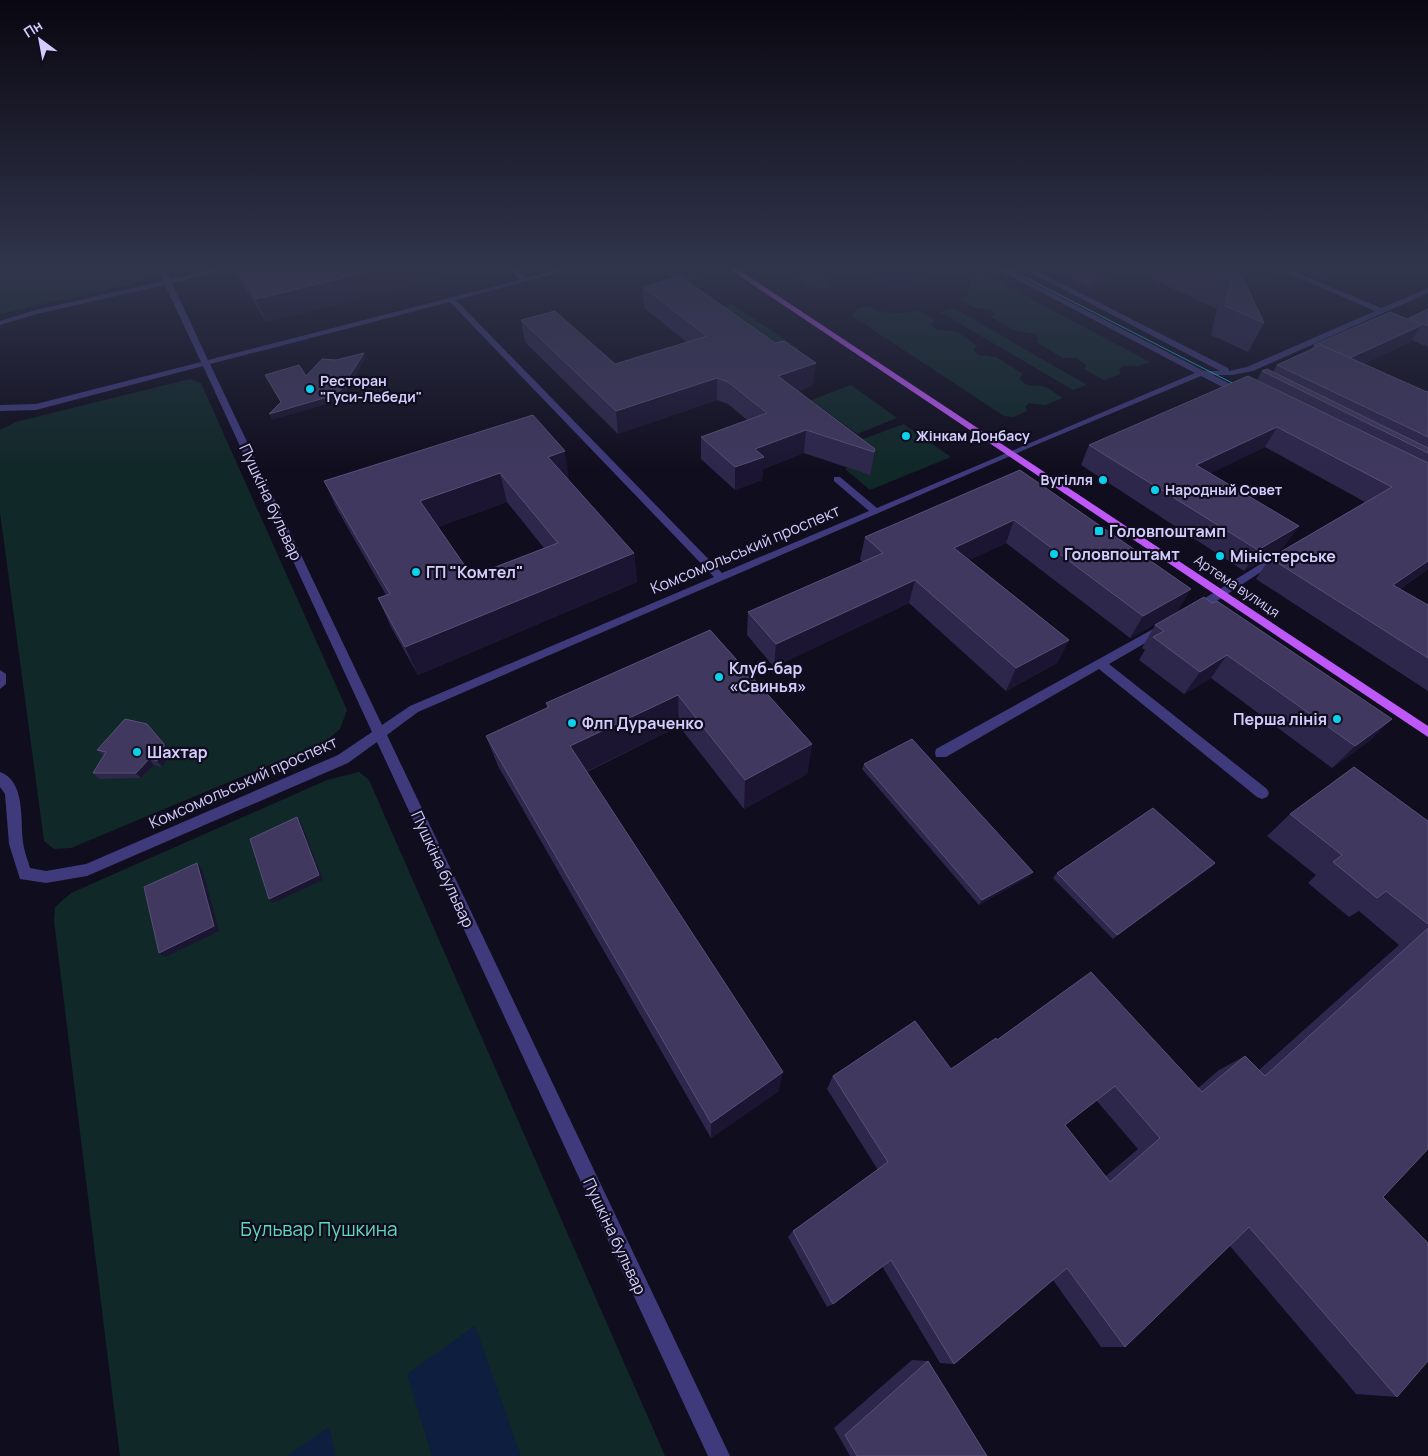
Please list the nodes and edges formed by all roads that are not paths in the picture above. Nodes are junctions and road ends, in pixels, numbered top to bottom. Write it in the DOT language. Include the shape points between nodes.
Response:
graph roads {
  1 [pos="192,334"];
  2 [pos="319,334"];
  3 [pos="485,334"];
  4 [pos="829,334"];
  5 [pos="1125,334"];
  6 [pos="1154,334"];
  7 [pos="1330,334"];
  8 [pos="206,363"];
  9 [pos="1201,373"];
  10 [pos="1232,374"];
  11 [pos="1248,381"];
  12 [pos="1248,397"];
  13 [pos="0,408"];
  14 [pos="1008,454"];
  15 [pos="836,480"];
  16 [pos="876,512"];
  17 [pos="1288,550"];
  18 [pos="721,578"];
  19 [pos="1222,594"];
  20 [pos="1100,663"];
  21 [pos="0,674"];
  22 [pos="0,684"];
  23 [pos="1428,732"];
  24 [pos="380,734"];
  25 [pos="941,754"];
  26 [pos="0,777"];
  27 [pos="1262,793"];
  28 [pos="719,1456"];
  1 -- 8 [label="street, Пушкіна бульвар"];
  2 -- 8 [label="street"];
  3 -- 18 [label="street"];
  4 -- 14 [label="main road, Артема вулиця"];
  5 -- 9 [label="street"];
  6 -- 10 [label="street"];
  7 -- 10 [label="street, Комсомольський проспект"];
  8 -- 13 [label="street" via="36,407"];
  8 -- 24 [label="street, Пушкіна бульвар"];
  9 -- 10 [label="street, Комсомольський проспект"];
  9 -- 12 [label="street"];
  9 -- 14 [label="street, Комсомольський проспект"];
  10 -- 11 [label="street"];
  14 -- 16 [label="street, Комсомольський проспект"];
  14 -- 19 [label="main road, Артема вулиця"];
  15 -- 16 [label="street"];
  16 -- 18 [label="street, Комсомольський проспект"];
  17 -- 19 [label="street"];
  18 -- 24 [label="street, Комсомольський проспект" via="414,709"];
  19 -- 20 [label="street"];
  19 -- 23 [label="main road, Артема вулиця"];
  20 -- 25 [label="street"];
  20 -- 27 [label="street"];
  21 -- 22 [label="street"];
  24 -- 26 [label="street, Комсомольський проспект" via="344,759 88,870 46,877 25,874 16,844 12,792"];
  24 -- 28 [label="street, Пушкіна бульвар"];
}
